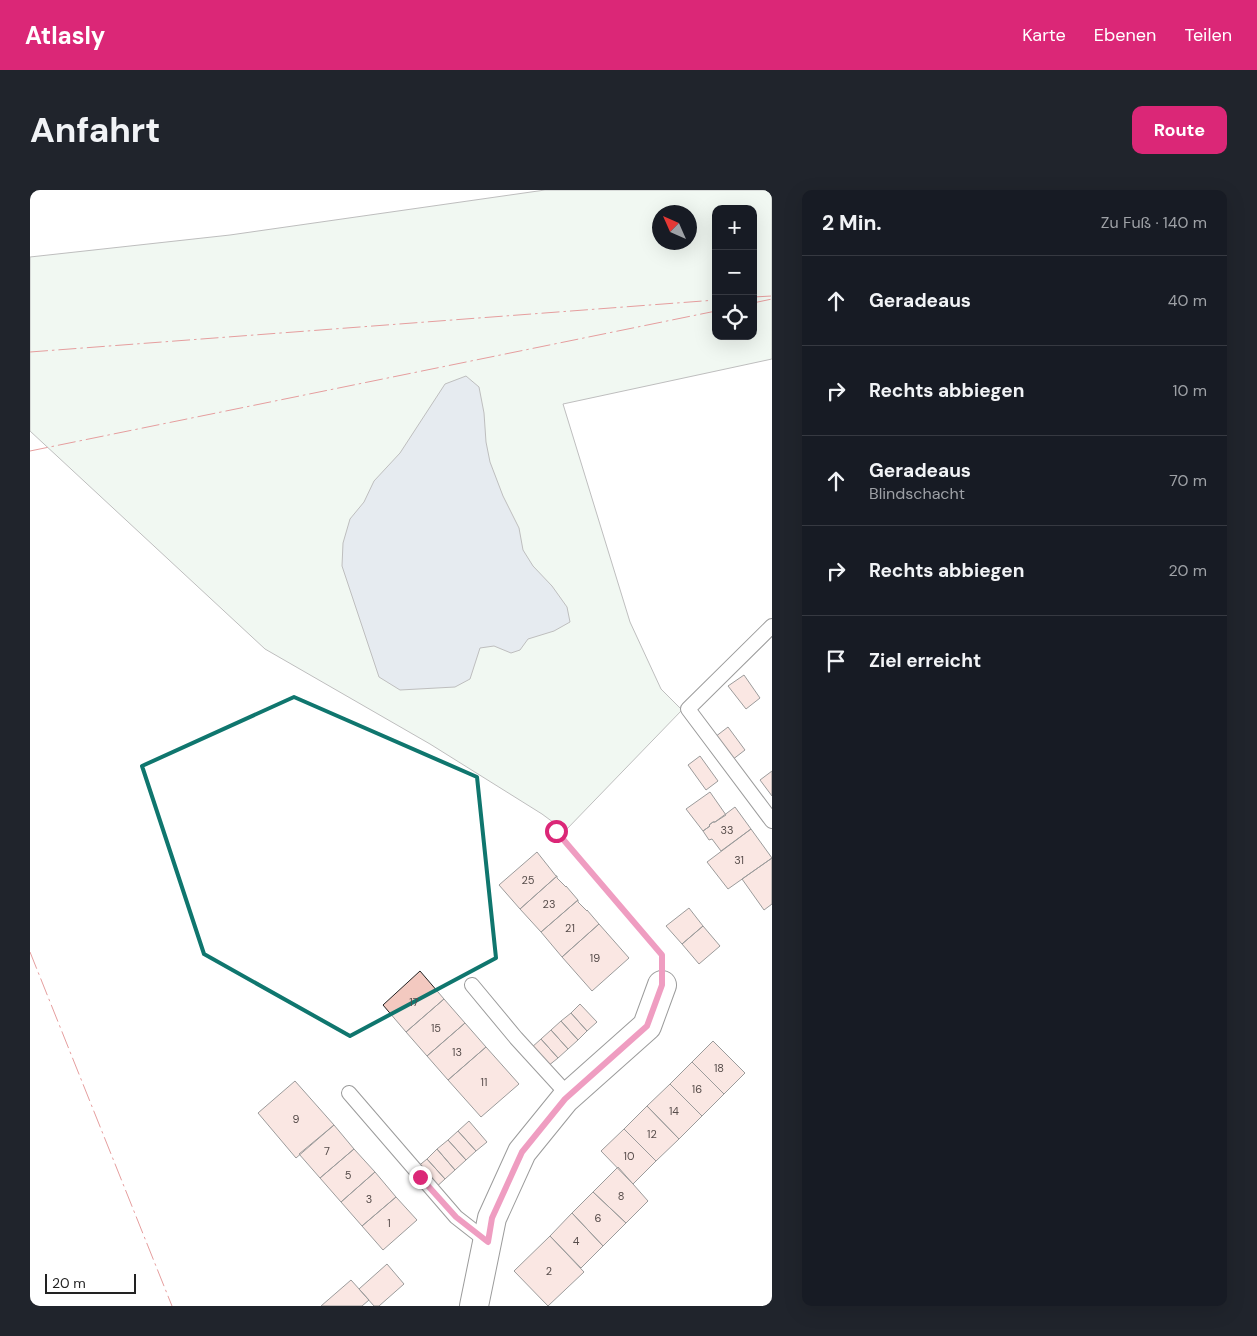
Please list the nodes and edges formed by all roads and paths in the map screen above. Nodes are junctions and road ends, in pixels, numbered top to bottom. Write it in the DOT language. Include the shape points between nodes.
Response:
graph roads {
  1 [pos="772,626"];
  2 [pos="772,821"];
  3 [pos="556,831"];
  4 [pos="472,985"];
  5 [pos="662,985"];
  6 [pos="349,1093"];
  7 [pos="569,1096"];
  8 [pos="488,1242"];
  9 [pos="474,1306"];
  1 -- 2 [label="lane" via="688,709"];
  3 -- 5 [label="path" via="662,955"];
  4 -- 7 [label="lane"];
  5 -- 7 [label="street" via="647,1026"];
  6 -- 8 [label="lane" via="456,1217"];
  7 -- 8 [label="street" via="522,1152 492,1218"];
  8 -- 9 [label="street"];
}
